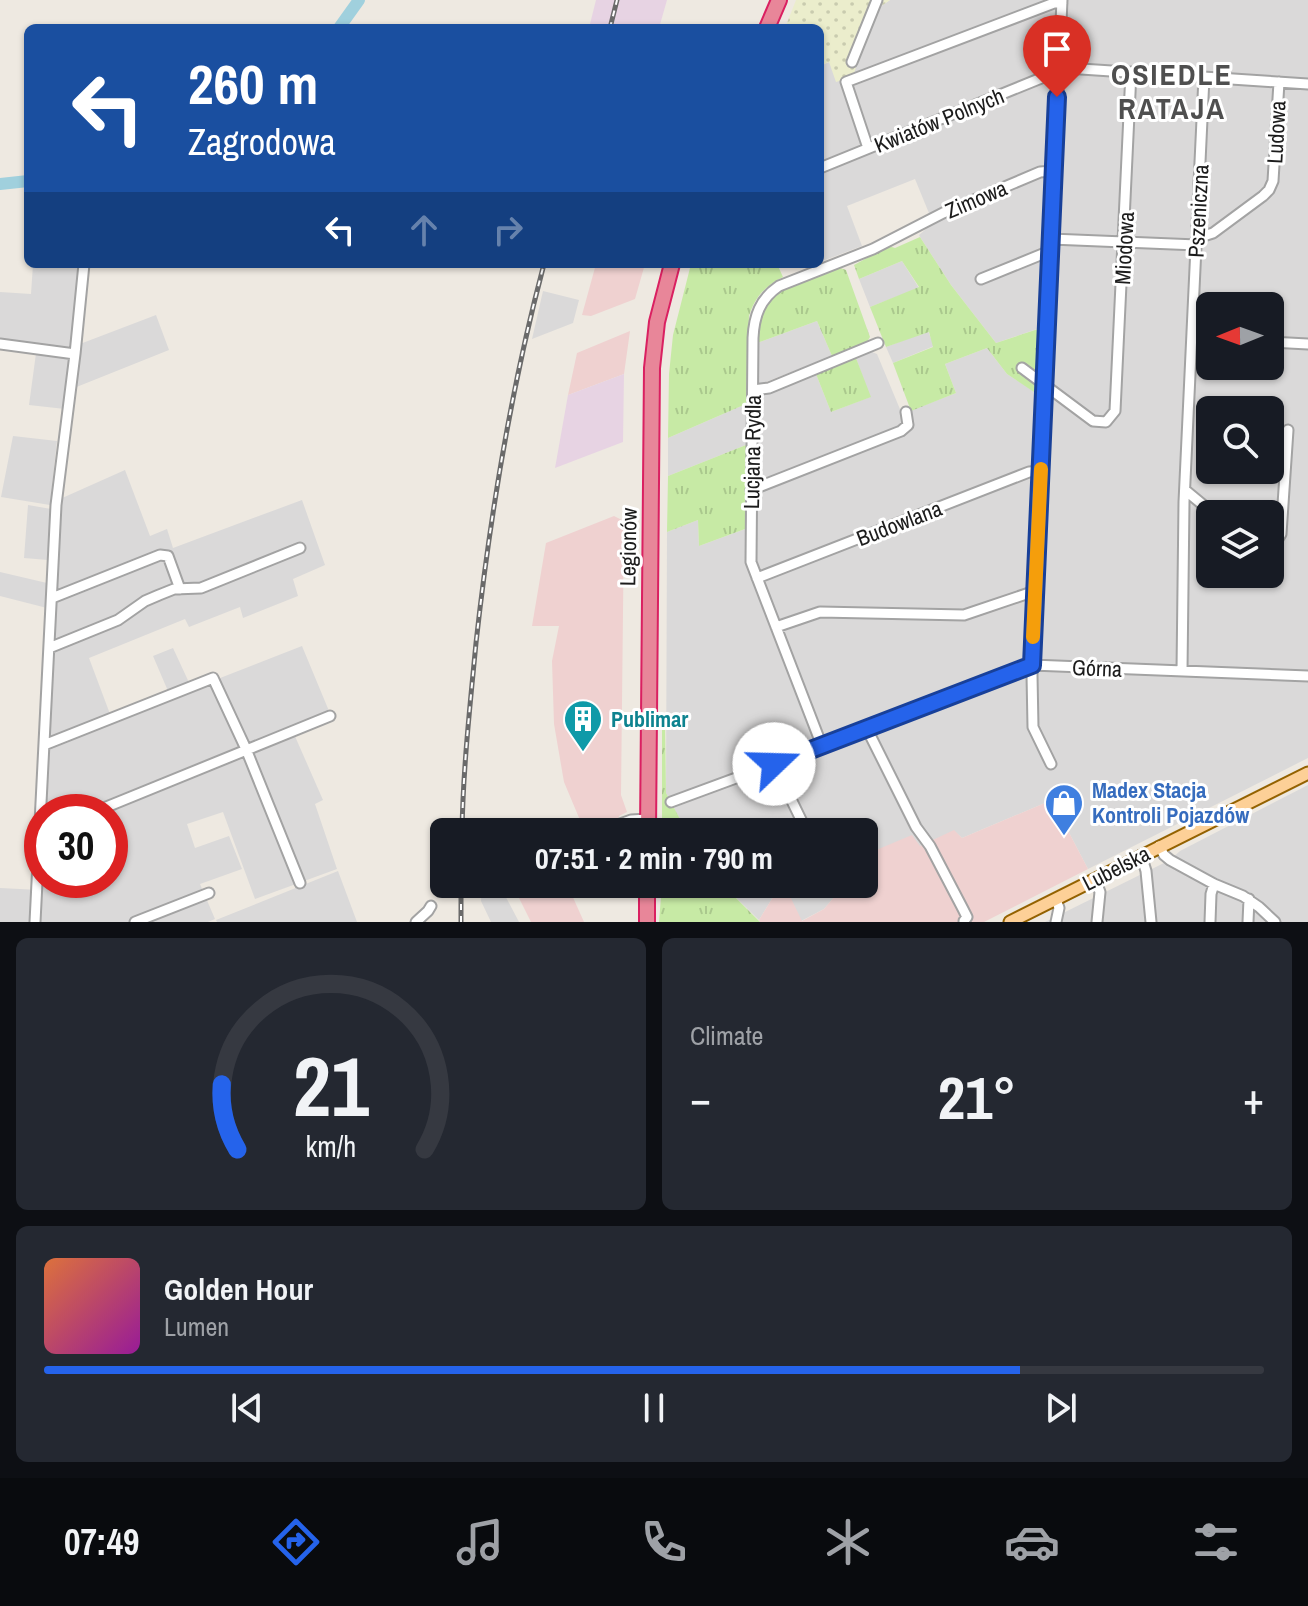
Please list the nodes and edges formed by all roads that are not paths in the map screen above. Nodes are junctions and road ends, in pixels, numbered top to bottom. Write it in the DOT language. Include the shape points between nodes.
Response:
graph roads {
  1 [pos="779,0"];
  2 [pos="877,0"];
  3 [pos="1062,2"];
  4 [pos="769,24"];
  5 [pos="852,62"];
  6 [pos="1058,72"];
  7 [pos="1131,72"];
  8 [pos="1204,77"];
  9 [pos="1279,82"];
  10 [pos="1308,84"];
  11 [pos="868,148"];
  12 [pos="824,166"];
  13 [pos="1053,171"];
  14 [pos="901,235"];
  15 [pos="1051,239"];
  16 [pos="1197,241"];
  17 [pos="1124,242"];
  18 [pos="1050,251"];
  19 [pos="84,268"];
  20 [pos="671,268"];
  21 [pos="981,279"];
  22 [pos="1192,338"];
  23 [pos="1196,338"];
  24 [pos="878,343"];
  25 [pos="1284,343"];
  26 [pos="0,344"];
  27 [pos="1308,344"];
  28 [pos="75,354"];
  29 [pos="1022,368"];
  30 [pos="1044,385"];
  31 [pos="753,390"];
  32 [pos="906,412"];
  33 [pos="1288,430"];
  34 [pos="1041,471"];
  35 [pos="751,490"];
  36 [pos="1185,490"];
  37 [pos="1197,500"];
  38 [pos="1284,500"];
  39 [pos="300,548"];
  40 [pos="757,578"];
  41 [pos="180,589"];
  42 [pos="1035,591"];
  43 [pos="52,598"];
  44 [pos="776,627"];
  45 [pos="49,648"];
  46 [pos="1032,665"];
  47 [pos="1182,671"];
  48 [pos="1308,676"];
  49 [pos="330,716"];
  50 [pos="867,729"];
  51 [pos="44,745"];
  52 [pos="822,746"];
  53 [pos="246,749"];
  54 [pos="774,764"];
  55 [pos="1051,764"];
  56 [pos="1308,773"];
  57 [pos="42,794"];
  58 [pos="128,799"];
  59 [pos="671,802"];
  60 [pos="648,818"];
  61 [pos="800,818"];
  62 [pos="1159,846"];
  63 [pos="1141,855"];
  64 [pos="1095,879"];
  65 [pos="300,883"];
  66 [pos="1214,884"];
  67 [pos="209,893"];
  68 [pos="37,898"];
  69 [pos="647,898"];
  70 [pos="1056,899"];
  71 [pos="1249,899"];
  72 [pos="431,906"];
  73 [pos="142,921"];
  74 [pos="964,921"];
  75 [pos="35,922"];
  76 [pos="416,922"];
  77 [pos="647,922"];
  78 [pos="1010,922"];
  79 [pos="1056,922"];
  80 [pos="1097,922"];
  81 [pos="1151,922"];
  82 [pos="1210,922"];
  83 [pos="1248,922"];
  84 [pos="1275,922"];
  1 -- 4 [label="highway"];
  2 -- 5 [label="street"];
  3 -- 6 [label="street"];
  3 -- 11 [label="street" via="846,82"];
  6 -- 7 [label="street, Kwiatów Polnych"];
  6 -- 11 [label="street, Kwiatów Polnych"];
  6 -- 13 [label="street"];
  7 -- 8 [label="street, Kwiatów Polnych"];
  7 -- 17 [label="street, Miodowa"];
  8 -- 9 [label="street, Kwiatów Polnych"];
  8 -- 16 [label="street, Pszeniczna"];
  9 -- 10 [label="street, Kwiatów Polnych"];
  9 -- 16 [label="street, Ludowa" via="1269,190"];
  11 -- 12 [label="street, Kwiatów Polnych"];
  13 -- 14 [label="street, Zimowa" via="979,197"];
  13 -- 15 [label="street"];
  14 -- 31 [label="street, Lucjana Rydla" via="779,286 765,298 753,329"];
  15 -- 17 [label="street"];
  15 -- 18 [label="street"];
  16 -- 17 [label="street"];
  16 -- 22 [label="street, Pszeniczna"];
  17 -- 30 [label="street, Miodowa" via="1112,417 1093,421"];
  18 -- 21 [label="street"];
  18 -- 30 [label="street"];
  19 -- 28 [label="street"];
  20 -- 60 [label="highway, Legionów" via="652,368"];
  22 -- 23 [label="street"];
  22 -- 36 [label="street, Pszeniczna"];
  24 -- 31 [label="street"];
  25 -- 27 [label="street"];
  26 -- 28 [label="street"];
  28 -- 43 [label="street" via="56,505"];
  29 -- 30 [label="street"];
  30 -- 34 [label="street"];
  31 -- 35 [label="street, Lucjana Rydla"];
  32 -- 35 [label="street" via="908,425 901,431"];
  33 -- 38 [label="street"];
  34 -- 40 [label="street, Budowlana"];
  34 -- 42 [label="street"];
  35 -- 40 [label="street, Lucjana Rydla" via="750,558"];
  36 -- 37 [label="street"];
  36 -- 47 [label="street, Pszeniczna"];
  39 -- 41 [label="street" via="201,588"];
  40 -- 44 [label="street, Lucjana Rydla"];
  41 -- 43 [label="street" via="168,556 160,555"];
  41 -- 45 [label="street"];
  42 -- 44 [label="street" via="964,615 820,612"];
  42 -- 46 [label="street"];
  43 -- 45 [label="street"];
  44 -- 52 [label="street, Lucjana Rydla"];
  45 -- 51 [label="street"];
  46 -- 47 [label="street, Górna"];
  46 -- 50 [label="street, Górna"];
  46 -- 55 [label="street" via="1033,727"];
  47 -- 48 [label="street, Górna"];
  49 -- 53 [label="street"];
  50 -- 52 [label="street, Górna"];
  50 -- 74 [label="street" via="967,917"];
  51 -- 53 [label="street" via="213,678"];
  51 -- 57 [label="street"];
  52 -- 54 [label="street, Górna"];
  53 -- 58 [label="street"];
  53 -- 65 [label="street"];
  54 -- 59 [label="street, Górna"];
  54 -- 61 [label="street"];
  56 -- 62 [label="main road, Lubelska"];
  62 -- 63 [label="main road, Lubelska"];
  62 -- 66 [label="street" via="1168,859"];
  63 -- 64 [label="main road, Lubelska"];
  63 -- 81 [label="street"];
  64 -- 70 [label="main road, Lubelska"];
  64 -- 80 [label="street" via="1100,892"];
  66 -- 71 [label="street"];
  66 -- 82 [label="street"];
  67 -- 73 [label="street"];
  68 -- 75 [label="street"];
  69 -- 77 [label="highway"];
  70 -- 78 [label="main road, Lubelska"];
  70 -- 79 [label="street"];
  71 -- 83 [label="street"];
  71 -- 84 [label="street"];
  72 -- 76 [label="street"];
}
